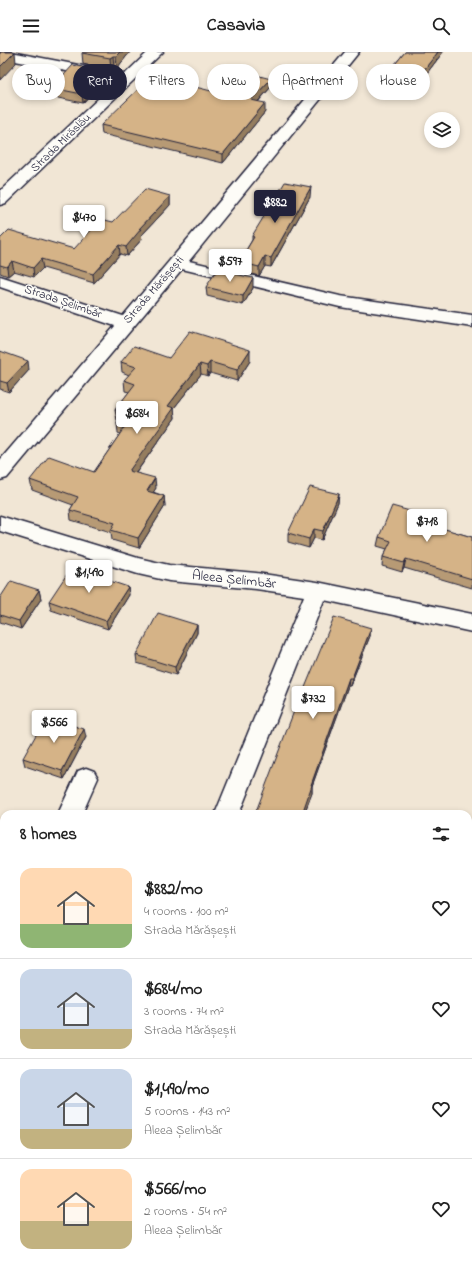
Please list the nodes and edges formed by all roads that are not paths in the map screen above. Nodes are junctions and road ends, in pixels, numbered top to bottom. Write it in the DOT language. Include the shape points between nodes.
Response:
graph roads {
  1 [pos="156,52"];
  2 [pos="352,52"];
  3 [pos="0,54"];
  4 [pos="128,79"];
  5 [pos="4,193"];
  6 [pos="178,263"];
  7 [pos="0,281"];
  8 [pos="472,321"];
  9 [pos="125,323"];
  10 [pos="0,473"];
  11 [pos="0,523"];
  12 [pos="317,590"];
  13 [pos="472,622"];
  14 [pos="86,778"];
  15 [pos="72,810"];
  16 [pos="229,810"];
  1 -- 4 [label="street, Strada Mirăslău"];
  2 -- 6 [label="street, Strada Mărășești"];
  3 -- 4 [label="street"];
  4 -- 5 [label="street, Strada Mirăslău"];
  6 -- 8 [label="street" via="331,300 384,310 417,312"];
  6 -- 9 [label="street, Strada Mărășești"];
  7 -- 9 [label="street, Strada Șelimbăr"];
  9 -- 10 [label="street, Strada Mărășești"];
  11 -- 12 [label="street, Aleea Șelimbăr" via="115,560 161,571"];
  12 -- 13 [label="street, Aleea Șelimbăr"];
  12 -- 16 [label="street"];
  14 -- 15 [label="street"];
}
